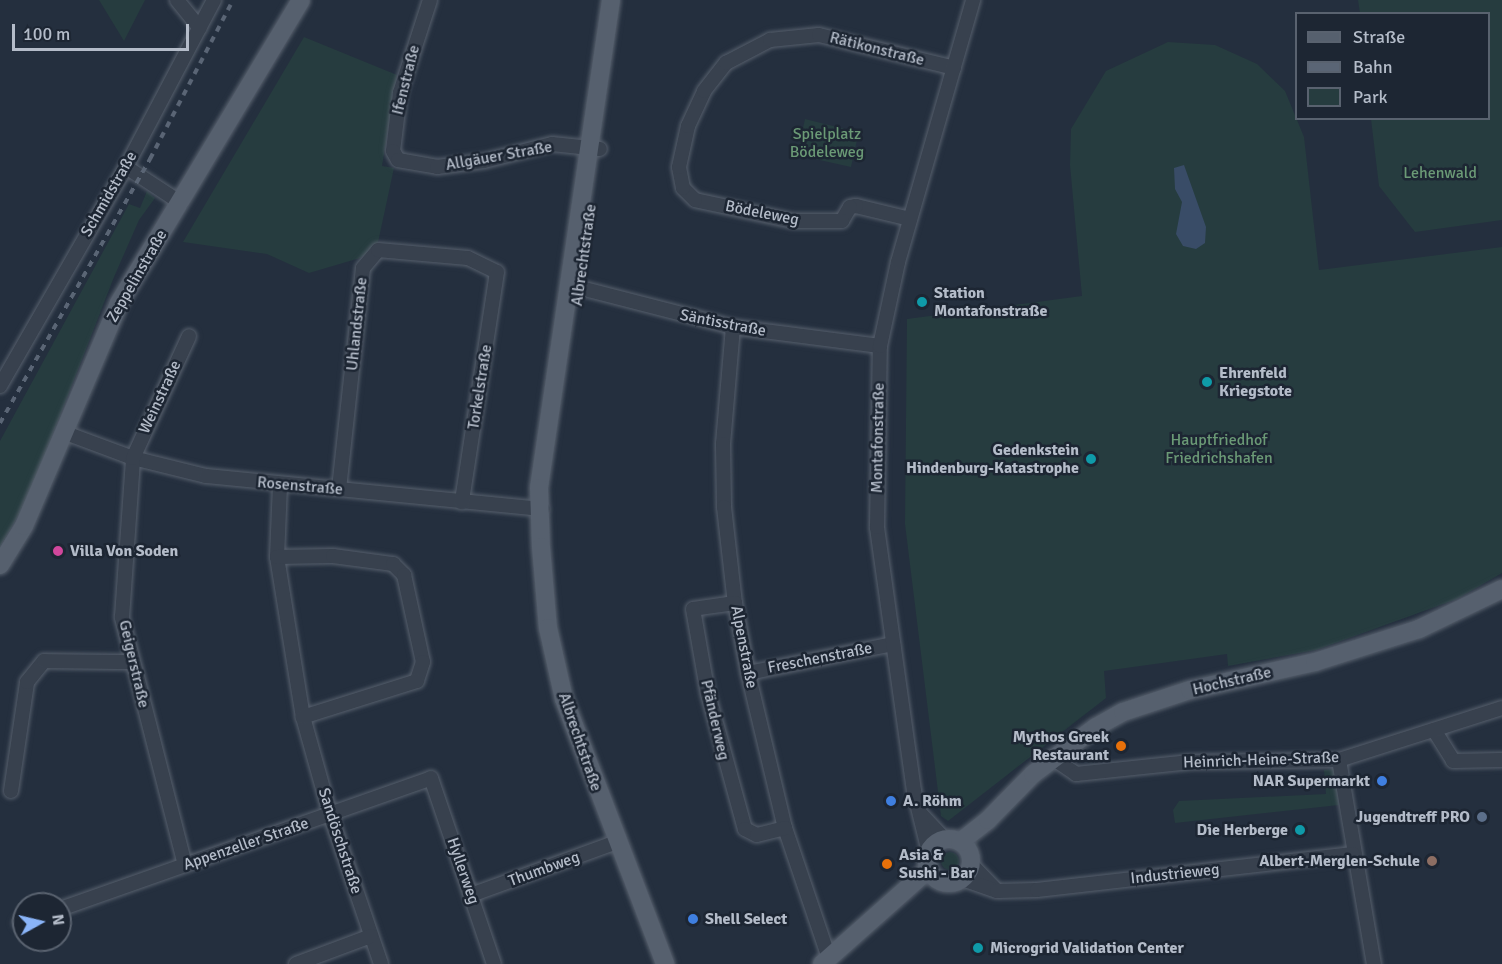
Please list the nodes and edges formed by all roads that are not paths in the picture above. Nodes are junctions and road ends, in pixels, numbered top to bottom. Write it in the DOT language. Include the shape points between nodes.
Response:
graph roads {
  1 [pos="177,0"];
  2 [pos="214,0"];
  3 [pos="301,0"];
  4 [pos="429,0"];
  5 [pos="611,0"];
  6 [pos="621,0"];
  7 [pos="973,0"];
  8 [pos="200,28"];
  9 [pos="954,68"];
  10 [pos="594,149"];
  11 [pos="398,160"];
  12 [pos="126,166"];
  13 [pos="683,188"];
  14 [pos="181,203"];
  15 [pos="910,219"];
  16 [pos="497,272"];
  17 [pos="575,286"];
  18 [pos="733,327"];
  19 [pos="189,336"];
  20 [pos="880,346"];
  21 [pos="0,386"];
  22 [pos="63,432"];
  23 [pos="133,458"];
  24 [pos="280,485"];
  25 [pos="339,489"];
  26 [pos="462,502"];
  27 [pos="542,509"];
  28 [pos="277,557"];
  29 [pos="0,565"];
  30 [pos="1502,589"];
  31 [pos="735,603"];
  32 [pos="893,644"];
  33 [pos="132,662"];
  34 [pos="748,673"];
  35 [pos="1502,708"];
  36 [pos="303,717"];
  37 [pos="1434,730"];
  38 [pos="1054,759"];
  39 [pos="1339,760"];
  40 [pos="1502,760"];
  41 [pos="431,778"];
  42 [pos="11,791"];
  43 [pos="920,813"];
  44 [pos="330,814"];
  45 [pos="785,828"];
  46 [pos="617,843"];
  47 [pos="1353,854"];
  48 [pos="962,856"];
  49 [pos="185,865"];
  50 [pos="933,868"];
  51 [pos="471,895"];
  52 [pos="72,905"];
  53 [pos="371,936"];
  54 [pos="826,961"];
  55 [pos="662,963"];
  56 [pos="296,964"];
  57 [pos="381,964"];
  58 [pos="494,964"];
  59 [pos="1374,964"];
  1 -- 8 [label="street"];
  2 -- 8 [label="street, Schmidstraße"];
  3 -- 14 [label="main road, Zeppelinstraße"];
  4 -- 11 [label="street, Ifenstraße" via="400,93 393,151"];
  5 -- 10 [label="main road, Albrechtstraße"];
  6 -- 10 [label="main road, Albrechtstraße"];
  7 -- 9 [label="street, Montafonstraße"];
  8 -- 12 [label="street, Schmidstraße"];
  9 -- 13 [label="street, Rätikonstraße" via="819,35 770,40 746,50 726,63 704,91 686,136 679,167"];
  9 -- 15 [label="street, Montafonstraße"];
  10 -- 11 [label="street, Allgäuer Straße" via="552,144 457,166 437,167"];
  10 -- 17 [label="main road, Albrechtstraße"];
  12 -- 14 [label="street"];
  12 -- 21 [label="street, Schmidstraße"];
  13 -- 15 [label="street, Bödeleweg" via="695,200 793,221 842,221 850,207 856,206"];
  14 -- 22 [label="main road, Zeppelinstraße" via="119,303"];
  15 -- 20 [label="street, Montafonstraße"];
  16 -- 25 [label="street, Uhlandstraße" via="468,258 378,250 369,257 361,284"];
  16 -- 26 [label="street, Torkelstraße"];
  17 -- 18 [label="street, Säntisstraße"];
  17 -- 27 [label="main road, Albrechtstraße" via="548,495"];
  18 -- 20 [label="street, Säntisstraße"];
  18 -- 31 [label="street, Alpenstraße" via="723,475"];
  19 -- 23 [label="street, Weinstraße"];
  20 -- 32 [label="street, Montafonstraße" via="877,526"];
  22 -- 23 [label="street, Rosenstraße"];
  22 -- 29 [label="main road, Zeppelinstraße" via="24,526"];
  23 -- 24 [label="street, Rosenstraße" via="206,476"];
  23 -- 33 [label="street, Geigerstraße" via="122,617"];
  24 -- 25 [label="street, Rosenstraße"];
  24 -- 28 [label="street, Sandöschstraße"];
  25 -- 26 [label="street, Rosenstraße"];
  26 -- 27 [label="street, Rosenstraße"];
  27 -- 46 [label="main road, Albrechtstraße" via="544,598 552,651 564,699"];
  28 -- 36 [label="street, Sandöschstraße"];
  28 -- 36 [label="street" via="333,556 393,564 404,575 423,662 417,681"];
  30 -- 38 [label="main road, Hochstraße" via="1419,628 1315,662 1152,701 1096,727"];
  31 -- 34 [label="street, Alpenstraße"];
  31 -- 45 [label="street, Pfänderweg" via="693,609 708,694 745,829 757,836"];
  32 -- 34 [label="street, Freschenstraße"];
  32 -- 43 [label="street, Montafonstraße"];
  33 -- 42 [label="street" via="44,661 27,682"];
  33 -- 49 [label="street, Geigerstraße"];
  34 -- 45 [label="street, Alpenstraße"];
  35 -- 37 [label="street, Heinrich-Heine-Straße"];
  36 -- 44 [label="street, Sandöschstraße"];
  37 -- 39 [label="street, Heinrich-Heine-Straße"];
  37 -- 40 [label="street" via="1453,761"];
  38 -- 39 [label="street, Heinrich-Heine-Straße" via="1076,774 1190,762"];
  38 -- 48 [label="main road, Hochstraße" via="988,820"];
  39 -- 47 [label="street"];
  41 -- 44 [label="street, Appenzeller Straße"];
  41 -- 51 [label="street, Hyllerweg"];
  43 -- 48 [label="street"];
  43 -- 50 [label="street, Montafonstraße"];
  44 -- 49 [label="street, Appenzeller Straße"];
  44 -- 53 [label="street, Sandöschstraße"];
  45 -- 54 [label="street, Alpenstraße"];
  46 -- 51 [label="street, Thumbweg"];
  46 -- 55 [label="main road, Albrechtstraße"];
  47 -- 48 [label="street, Industrieweg" via="1037,890 997,891"];
  47 -- 59 [label="street"];
  48 -- 50 [label="main road"];
  48 -- 50 [label="main road"];
  49 -- 52 [label="street, Appenzeller Straße"];
  50 -- 54 [label="main road"];
  51 -- 58 [label="street, Hyllerweg"];
  53 -- 56 [label="street"];
  53 -- 57 [label="street, Sandöschstraße"];
}
